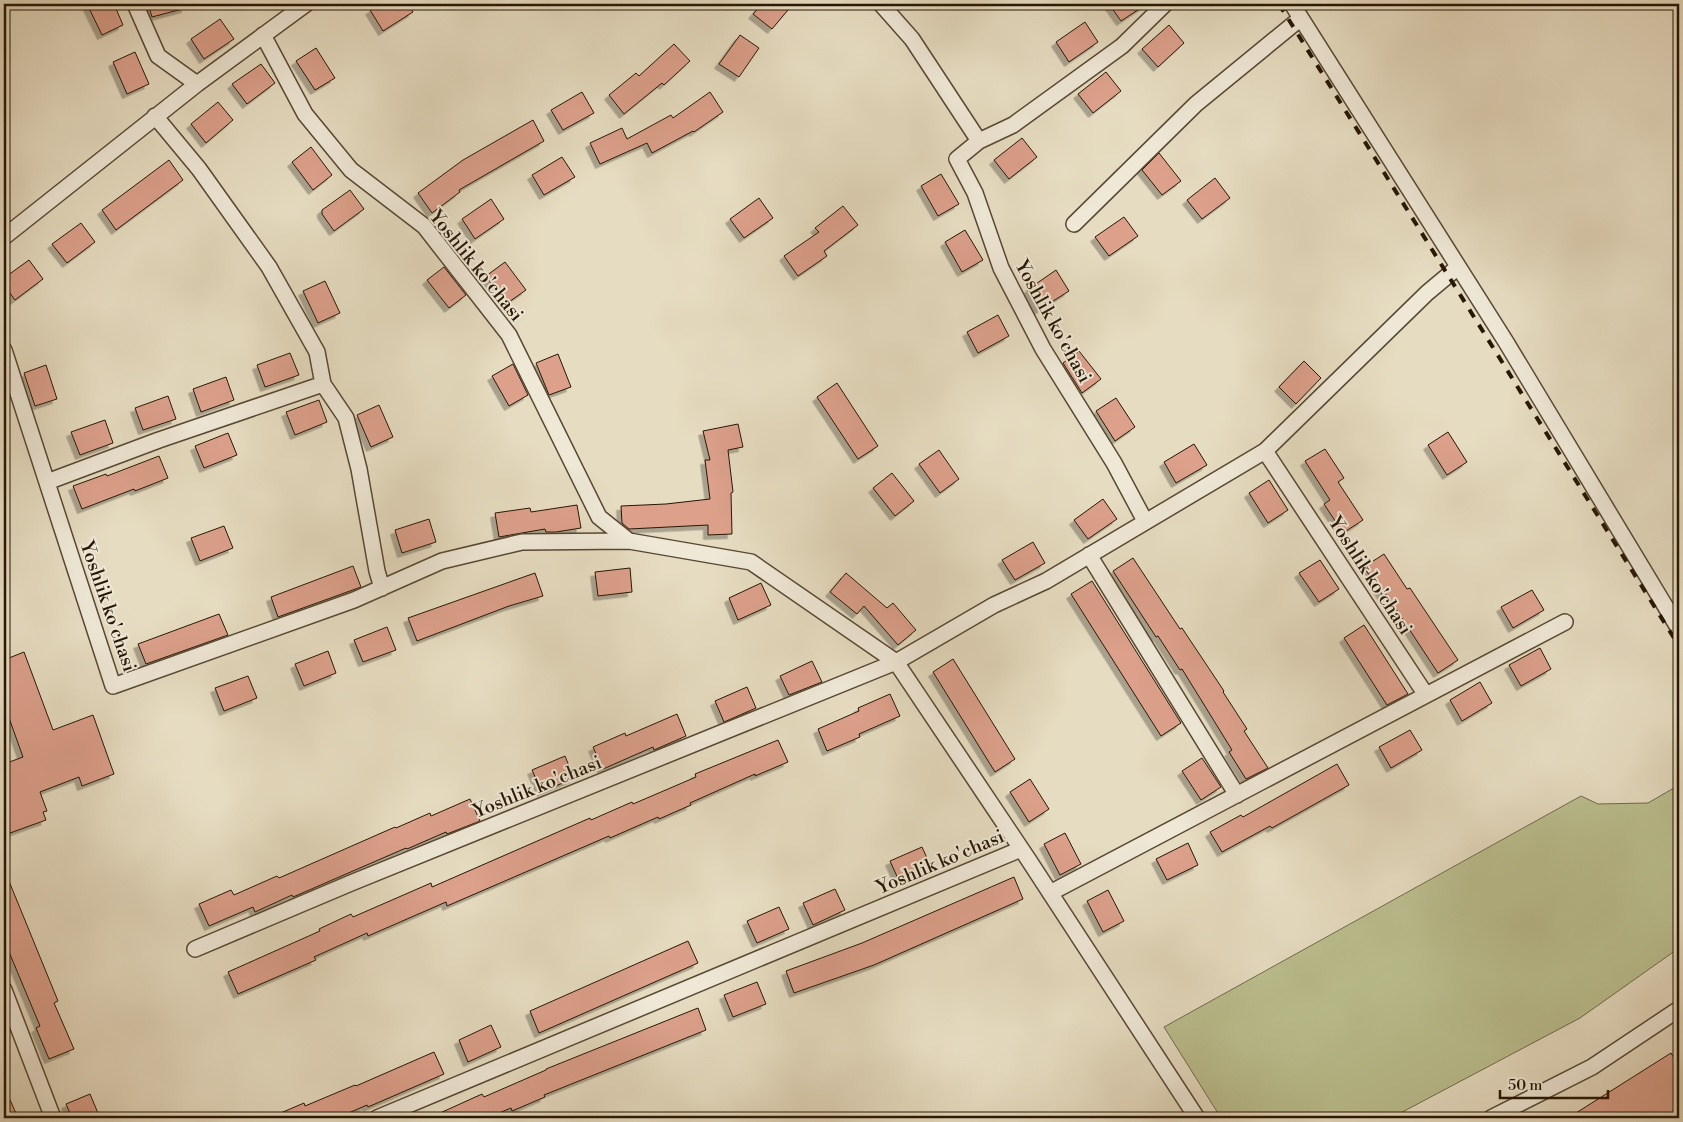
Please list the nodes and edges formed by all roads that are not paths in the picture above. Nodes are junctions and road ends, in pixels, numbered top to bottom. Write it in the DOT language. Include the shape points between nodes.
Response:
graph roads {
  1 [pos="135,4"];
  2 [pos="306,4"];
  3 [pos="881,4"];
  4 [pos="1165,4"];
  5 [pos="1292,4"];
  6 [pos="1302,18"];
  7 [pos="263,35"];
  8 [pos="197,84"];
  9 [pos="155,116"];
  10 [pos="979,141"];
  11 [pos="1074,224"];
  12 [pos="4,237"];
  13 [pos="1458,266"];
  14 [pos="4,350"];
  15 [pos="323,384"];
  16 [pos="1265,451"];
  17 [pos="46,482"];
  18 [pos="1145,521"];
  19 [pos="629,541"];
  20 [pos="1089,555"];
  21 [pos="382,588"];
  22 [pos="1565,622"];
  23 [pos="1679,628"];
  24 [pos="896,662"];
  25 [pos="1426,695"];
  26 [pos="1237,795"];
  27 [pos="1021,848"];
  28 [pos="1050,893"];
  29 [pos="195,949"];
  30 [pos="4,990"];
  31 [pos="1679,1009"];
  32 [pos="53,1118"];
  33 [pos="377,1118"];
  34 [pos="1197,1118"];
  35 [pos="1491,1118"];
  1 -- 8 [label="street" via="158,56"];
  2 -- 7 [label="street"];
  3 -- 10 [label="street" via="912,39"];
  4 -- 10 [label="street, Yoshlik ko'chasi" via="1122,46 1013,125"];
  5 -- 6 [label="street"];
  6 -- 11 [label="street" via="1196,104"];
  6 -- 13 [label="street"];
  7 -- 8 [label="street"];
  7 -- 19 [label="street, Yoshlik ko'chasi" via="305,114 350,170 424,226 509,335 599,517"];
  8 -- 9 [label="street"];
  9 -- 12 [label="street"];
  9 -- 15 [label="street" via="199,169 269,267 317,352"];
  10 -- 18 [label="street, Yoshlik ko'chasi" via="957,158 975,193 1001,268 1043,349 1114,463"];
  13 -- 16 [label="street, Yoshlik ko'chasi"];
  13 -- 23 [label="street"];
  14 -- 17 [label="street, Yoshlik ko'chasi"];
  15 -- 17 [label="street"];
  15 -- 21 [label="street" via="346,418"];
  16 -- 18 [label="street, Yoshlik ko'chasi"];
  16 -- 25 [label="street, Yoshlik ko'chasi"];
  17 -- 21 [label="street, Yoshlik ko'chasi" via="113,686"];
  18 -- 20 [label="street, Yoshlik ko'chasi"];
  19 -- 21 [label="street, Yoshlik ko'chasi" via="522,542 442,561"];
  19 -- 24 [label="street, Yoshlik ko'chasi" via="751,562"];
  20 -- 24 [label="street, Yoshlik ko'chasi"];
  20 -- 26 [label="street"];
  22 -- 25 [label="street"];
  24 -- 27 [label="street, Yoshlik ko'chasi"];
  24 -- 29 [label="street, Yoshlik ko'chasi"];
  25 -- 26 [label="street"];
  26 -- 28 [label="street"];
  27 -- 28 [label="street, Yoshlik ko'chasi"];
  27 -- 33 [label="street, Yoshlik ko'chasi"];
  28 -- 34 [label="street, Yoshlik ko'chasi"];
  30 -- 32 [label="street"];
  31 -- 35 [label="street" via="1592,1067"];
}
